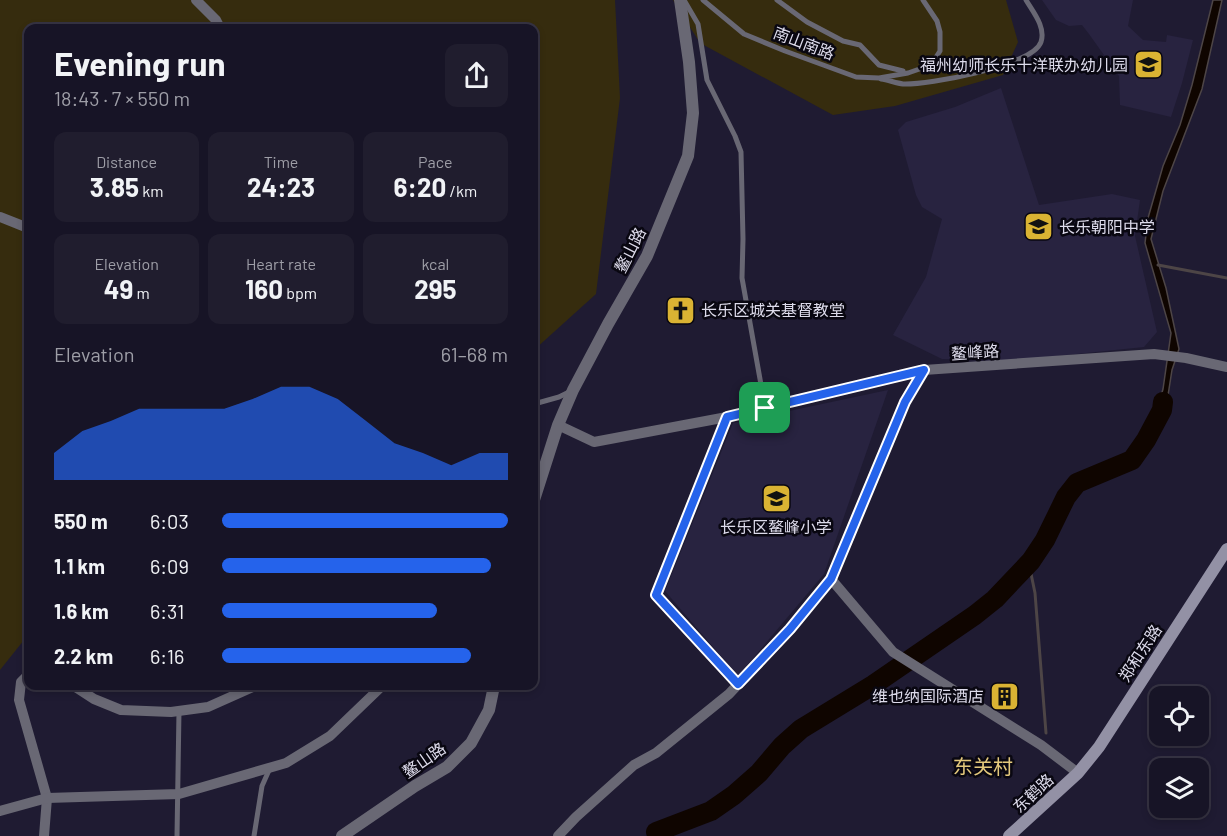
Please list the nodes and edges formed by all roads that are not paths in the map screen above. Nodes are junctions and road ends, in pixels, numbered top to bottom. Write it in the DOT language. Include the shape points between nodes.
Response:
graph roads {
  1 [pos="196,0"];
  2 [pos="680,0"];
  3 [pos="684,0"];
  4 [pos="703,0"];
  5 [pos="777,0"];
  6 [pos="923,0"];
  7 [pos="1026,0"];
  8 [pos="218,24"];
  9 [pos="908,72"];
  10 [pos="879,78"];
  11 [pos="0,217"];
  12 [pos="24,226"];
  13 [pos="1227,367"];
  14 [pos="924,370"];
  15 [pos="573,390"];
  16 [pos="538,403"];
  17 [pos="765,408"];
  18 [pos="727,417"];
  19 [pos="558,425"];
  20 [pos="538,488"];
  21 [pos="1227,549"];
  22 [pos="831,579"];
  23 [pos="24,679"];
  24 [pos="738,684"];
  25 [pos="80,690"];
  26 [pos="246,690"];
  27 [pos="378,690"];
  28 [pos="494,690"];
  29 [pos="178,711"];
  30 [pos="270,768"];
  31 [pos="1078,772"];
  32 [pos="179,794"];
  33 [pos="47,798"];
  34 [pos="0,811"];
  35 [pos="44,836"];
  36 [pos="177,836"];
  37 [pos="254,836"];
  38 [pos="342,836"];
  39 [pos="558,836"];
  40 [pos="1009,836"];
  1 -- 8 [label="street"];
  2 -- 15 [label="street, 鳌山路" via="693,113 688,156 647,256"];
  3 -- 17 [label="lane" via="698,24 707,80 741,153 742,278"];
  4 -- 10 [label="lane, 南山南路" via="744,34 856,77"];
  5 -- 9 [label="lane, 南山南路" via="807,22 843,41 860,45 879,65"];
  6 -- 9 [label="lane, 南山南路" via="937,21 940,51 930,64"];
  7 -- 10 [label="lane" via="1042,30 1036,50 984,71 941,81 903,84"];
  9 -- 10 [label="lane, 南山南路"];
  11 -- 12 [label="street"];
  13 -- 14 [label="street, 鳌峰路" via="1156,354"];
  14 -- 17 [label="street, 鳌峰路"];
  14 -- 22 [label="street" via="905,402"];
  15 -- 16 [label="lane"];
  15 -- 19 [label="street, 鳌山路"];
  17 -- 18 [label="street, 鳌峰路"];
  18 -- 19 [label="street, 鳌峰路" via="594,442"];
  18 -- 24 [label="street" via="656,595"];
  19 -- 20 [label="street, 鳌山路"];
  21 -- 31 [label="main road, 郑和东路" via="1099,747"];
  22 -- 24 [label="street"];
  22 -- 31 [label="street" via="893,652"];
  23 -- 33 [label="street" via="19,700"];
  24 -- 39 [label="street" via="656,753 634,765"];
  25 -- 29 [label="street" via="121,710"];
  26 -- 29 [label="street" via="208,707"];
  27 -- 30 [label="street" via="330,736 286,763"];
  28 -- 38 [label="street, 鳌山路" via="489,710 471,743 447,767"];
  29 -- 32 [label="lane"];
  30 -- 32 [label="street"];
  30 -- 37 [label="lane" via="262,786"];
  31 -- 40 [label="main road, 东鹤路"];
  32 -- 33 [label="street"];
  32 -- 36 [label="lane"];
  33 -- 34 [label="street"];
  33 -- 35 [label="street"];
}
